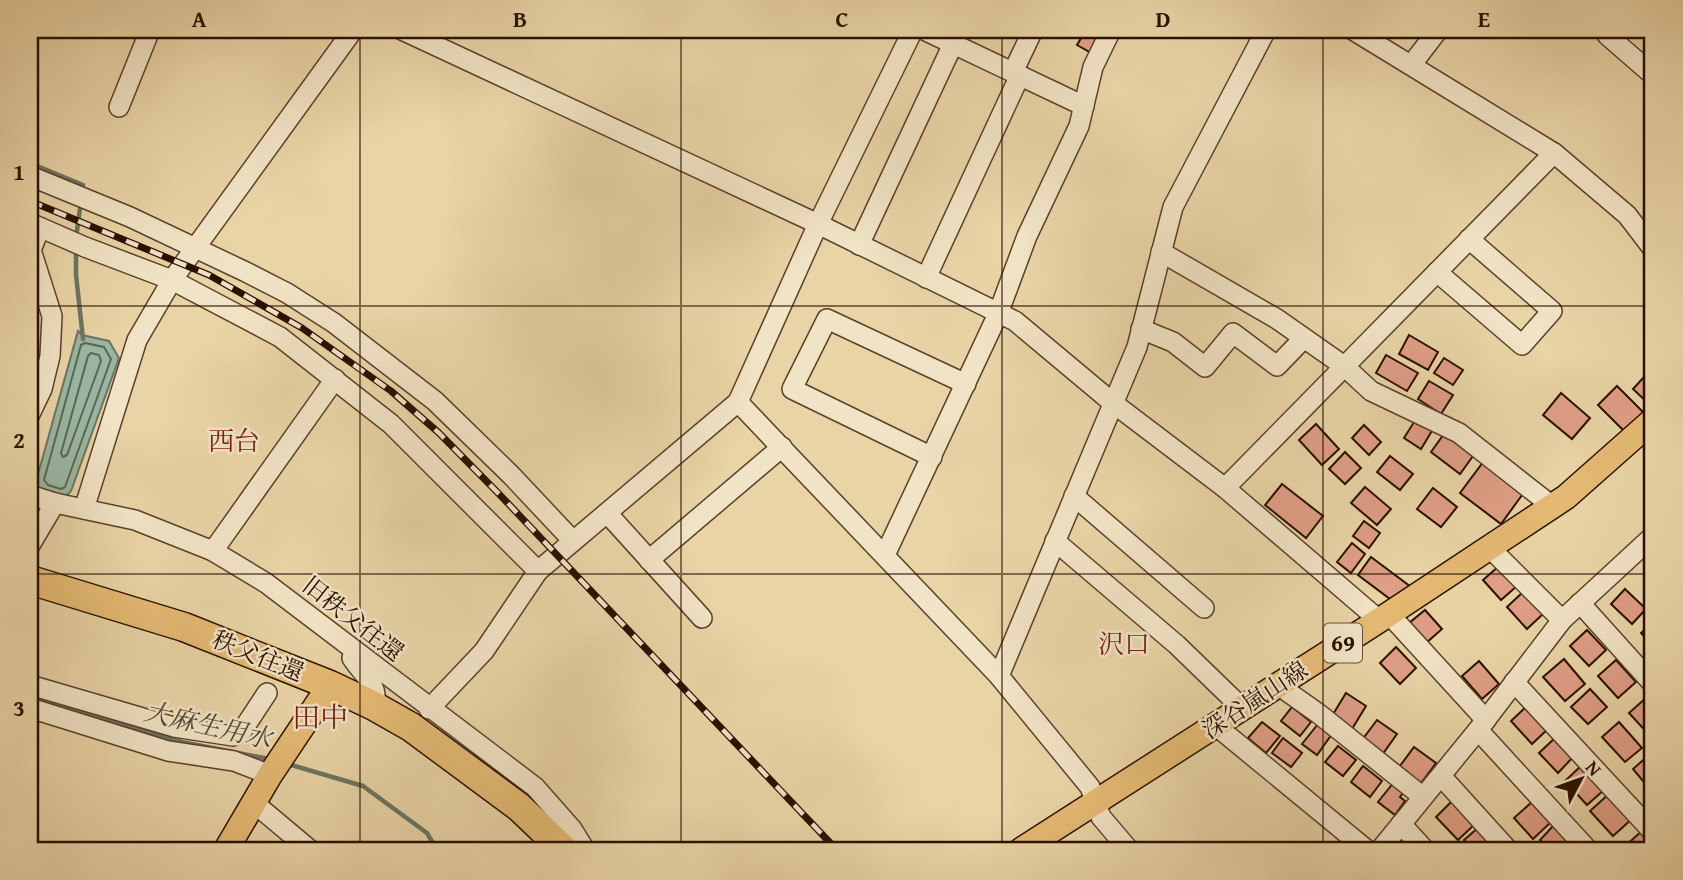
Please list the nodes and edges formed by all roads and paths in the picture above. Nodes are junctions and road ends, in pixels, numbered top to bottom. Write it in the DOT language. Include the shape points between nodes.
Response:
graph roads {
  1 [pos="150,30"];
  2 [pos="353,30"];
  3 [pos="402,30"];
  4 [pos="913,30"];
  5 [pos="923,30"];
  6 [pos="1033,30"];
  7 [pos="1111,30"];
  8 [pos="1266,30"];
  9 [pos="1353,30"];
  10 [pos="1438,30"];
  11 [pos="1607,35"];
  12 [pos="953,44"];
  13 [pos="1412,64"];
  14 [pos="1017,74"];
  15 [pos="1653,75"];
  16 [pos="1084,106"];
  17 [pos="119,107"];
  18 [pos="1553,153"];
  19 [pos="30,176"];
  20 [pos="818,224"];
  21 [pos="35,225"];
  22 [pos="1469,239"];
  23 [pos="859,244"];
  24 [pos="196,248"];
  25 [pos="1653,249"];
  26 [pos="1161,252"];
  27 [pos="1437,272"];
  28 [pos="926,278"];
  29 [pos="172,280"];
  30 [pos="998,314"];
  31 [pos="1141,329"];
  32 [pos="1304,338"];
  33 [pos="1344,366"];
  34 [pos="335,379"];
  35 [pos="965,384"];
  36 [pos="738,402"];
  37 [pos="1113,403"];
  38 [pos="30,414"];
  39 [pos="1653,421"];
  40 [pos="782,447"];
  41 [pos="932,457"];
  42 [pos="1225,488"];
  43 [pos="1074,496"];
  44 [pos="43,499"];
  45 [pos="1552,506"];
  46 [pos="84,509"];
  47 [pos="607,513"];
  48 [pos="573,541"];
  49 [pos="1055,541"];
  50 [pos="1651,541"];
  51 [pos="30,545"];
  52 [pos="1490,548"];
  53 [pos="213,551"];
  54 [pos="885,555"];
  55 [pos="649,559"];
  56 [pos="538,571"];
  57 [pos="30,580"];
  58 [pos="1580,603"];
  59 [pos="1204,608"];
  60 [pos="1384,617"];
  61 [pos="702,618"];
  62 [pos="1562,620"];
  63 [pos="340,639"];
  64 [pos="999,676"];
  65 [pos="1514,682"];
  66 [pos="1653,684"];
  67 [pos="30,685"];
  68 [pos="330,685"];
  69 [pos="1278,685"];
  70 [pos="267,693"];
  71 [pos="374,706"];
  72 [pos="30,708"];
  73 [pos="1242,708"];
  74 [pos="429,709"];
  75 [pos="1215,725"];
  76 [pos="1482,725"];
  77 [pos="171,739"];
  78 [pos="235,748"];
  79 [pos="270,775"];
  80 [pos="1441,776"];
  81 [pos="1423,797"];
  82 [pos="1096,802"];
  83 [pos="254,803"];
  84 [pos="1401,824"];
  85 [pos="1653,832"];
  86 [pos="226,850"];
  87 [pos="310,850"];
  88 [pos="564,850"];
  89 [pos="585,850"];
  90 [pos="1021,850"];
  91 [pos="1129,850"];
  92 [pos="1367,850"];
  93 [pos="1380,850"];
  94 [pos="1425,850"];
  95 [pos="1508,850"];
  96 [pos="1588,850"];
  1 -- 17 [label="street"];
  2 -- 24 [label="street"];
  3 -- 20 [label="street"];
  4 -- 20 [label="street"];
  5 -- 12 [label="street"];
  6 -- 14 [label="street"];
  7 -- 16 [label="street" via="1093,67"];
  8 -- 26 [label="street" via="1173,207"];
  9 -- 13 [label="street"];
  10 -- 13 [label="street"];
  11 -- 15 [label="street"];
  12 -- 14 [label="street"];
  12 -- 23 [label="street"];
  13 -- 18 [label="street"];
  14 -- 16 [label="street"];
  14 -- 28 [label="street"];
  16 -- 30 [label="street"];
  18 -- 22 [label="street"];
  18 -- 25 [label="street" via="1627,215"];
  19 -- 24 [label="street"];
  20 -- 23 [label="street"];
  20 -- 36 [label="street"];
  21 -- 29 [label="street"];
  21 -- 38 [label="street" via="31,250 52,316 50,356"];
  22 -- 27 [label="street"];
  22 -- 27 [label="street" via="1552,312 1522,345"];
  23 -- 28 [label="street"];
  24 -- 29 [label="street"];
  24 -- 48 [label="street" via="287,293 379,355 435,401"];
  26 -- 31 [label="street"];
  26 -- 32 [label="street"];
  27 -- 33 [label="street"];
  28 -- 30 [label="street"];
  29 -- 34 [label="street" via="280,337"];
  29 -- 46 [label="street" via="136,340"];
  30 -- 35 [label="street"];
  30 -- 37 [label="street" via="1014,321"];
  31 -- 32 [label="street" via="1172,342 1205,367 1233,333 1277,366"];
  31 -- 37 [label="street"];
  32 -- 33 [label="street"];
  33 -- 42 [label="street"];
  33 -- 45 [label="street" via="1371,391 1459,433"];
  34 -- 53 [label="street"];
  34 -- 56 [label="street" via="391,424"];
  35 -- 41 [label="street"];
  35 -- 41 [label="street" via="827,319 792,389"];
  36 -- 40 [label="street"];
  36 -- 47 [label="street"];
  37 -- 42 [label="street"];
  37 -- 43 [label="street"];
  39 -- 45 [label="main road, 深谷嵐山線 / 69"];
  40 -- 54 [label="street"];
  40 -- 55 [label="street"];
  41 -- 54 [label="street"];
  42 -- 60 [label="street"];
  43 -- 49 [label="street"];
  43 -- 59 [label="street"];
  44 -- 46 [label="street, 旧秩父往還"];
  44 -- 51 [label="street"];
  45 -- 52 [label="main road, 深谷嵐山線 / 69"];
  46 -- 53 [label="street, 旧秩父往還" via="135,520"];
  47 -- 48 [label="street"];
  47 -- 55 [label="street"];
  48 -- 56 [label="street"];
  49 -- 64 [label="street"];
  49 -- 73 [label="street" via="1177,645"];
  50 -- 58 [label="street"];
  52 -- 60 [label="main road, 深谷嵐山線 / 69"];
  52 -- 62 [label="street"];
  53 -- 63 [label="street, 旧秩父往還" via="266,583"];
  54 -- 64 [label="street"];
  55 -- 61 [label="street"];
  56 -- 74 [label="street" via="484,651"];
  57 -- 68 [label="highway, 秩父往還" via="184,626"];
  58 -- 62 [label="street"];
  58 -- 66 [label="street"];
  60 -- 69 [label="main road, 深谷嵐山線 / 69"];
  60 -- 76 [label="street"];
  62 -- 65 [label="street"];
  63 -- 71 [label="street" via="373,685 377,695"];
  63 -- 74 [label="street, 旧秩父往還"];
  64 -- 82 [label="street" via="1090,788"];
  65 -- 76 [label="street"];
  65 -- 85 [label="street"];
  67 -- 77 [label="street"];
  68 -- 71 [label="highway, 秩父往還"];
  68 -- 79 [label="main road"];
  69 -- 73 [label="main road, 深谷嵐山線 / 69"];
  69 -- 81 [label="street"];
  70 -- 78 [label="street"];
  71 -- 88 [label="highway, 秩父往還" via="411,727 519,807"];
  72 -- 77 [label="street"];
  73 -- 75 [label="main road, 深谷嵐山線 / 69"];
  74 -- 89 [label="street, 旧秩父往還" via="535,787"];
  75 -- 82 [label="main road, 深谷嵐山線 / 69"];
  75 -- 92 [label="street"];
  76 -- 80 [label="street"];
  76 -- 96 [label="street"];
  77 -- 78 [label="street"];
  77 -- 78 [label="street" via="233,736"];
  78 -- 79 [label="street"];
  79 -- 83 [label="main road"];
  80 -- 81 [label="street"];
  80 -- 95 [label="street"];
  81 -- 84 [label="street"];
  82 -- 90 [label="main road, 深谷嵐山線 / 69"];
  82 -- 91 [label="street" via="1101,817"];
  83 -- 86 [label="main road"];
  83 -- 87 [label="street"];
  84 -- 93 [label="street"];
  84 -- 94 [label="street"];
}
